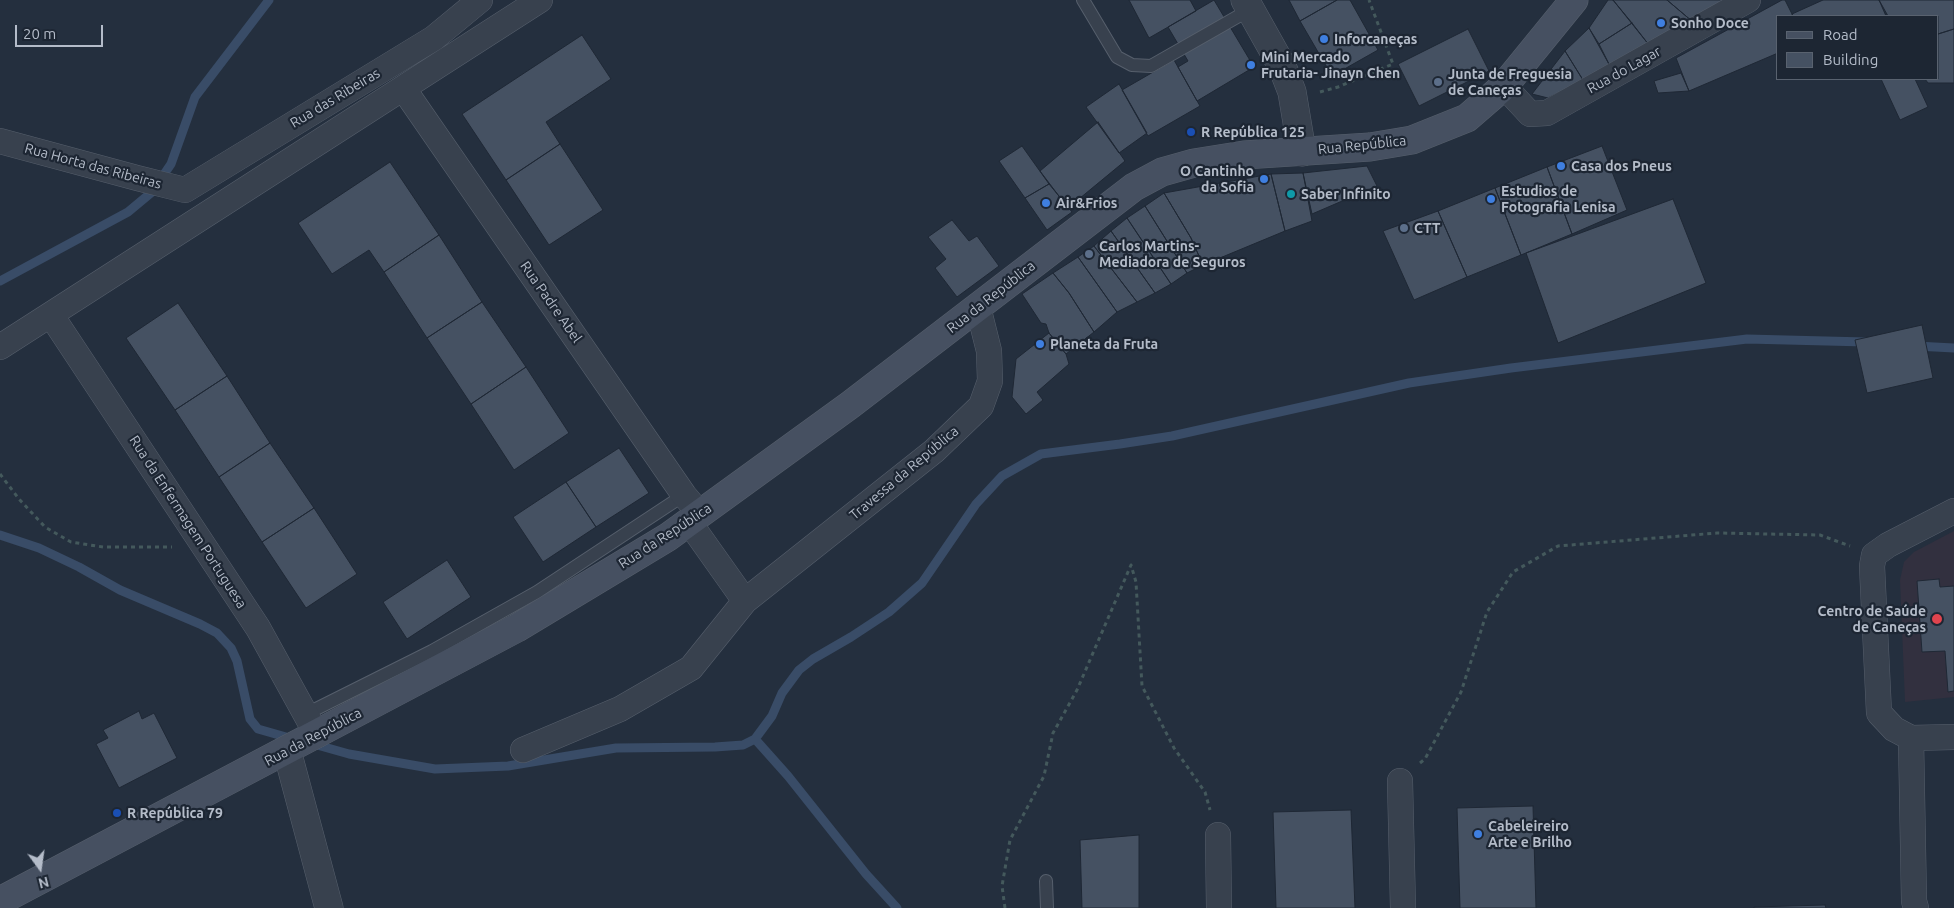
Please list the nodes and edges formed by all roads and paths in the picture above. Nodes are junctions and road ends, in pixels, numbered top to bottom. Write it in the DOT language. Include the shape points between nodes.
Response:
graph roads {
  1 [pos="480,0"];
  2 [pos="540,0"];
  3 [pos="1083,0"];
  4 [pos="1369,0"];
  5 [pos="1574,0"];
  6 [pos="1748,0"];
  7 [pos="1248,5"];
  8 [pos="1504,86"];
  9 [pos="403,88"];
  10 [pos="1294,99"];
  11 [pos="0,141"];
  12 [pos="1302,152"];
  13 [pos="185,190"];
  14 [pos="978,307"];
  15 [pos="51,314"];
  16 [pos="0,348"];
  17 [pos="0,474"];
  18 [pos="691,511"];
  19 [pos="1954,511"];
  20 [pos="204,547"];
  21 [pos="1874,555"];
  22 [pos="745,601"];
  23 [pos="312,725"];
  24 [pos="1954,736"];
  25 [pos="1911,738"];
  26 [pos="523,750"];
  27 [pos="287,751"];
  28 [pos="1400,781"];
  29 [pos="1218,836"];
  30 [pos="1046,880"];
  31 [pos="7,898"];
  32 [pos="329,908"];
  33 [pos="1005,908"];
  34 [pos="1047,908"];
  35 [pos="1219,908"];
  36 [pos="1403,908"];
  37 [pos="1916,908"];
  1 -- 13 [label="street, Rua das Ribeiras" via="434,38"];
  2 -- 9 [label="street"];
  3 -- 7 [label="lane" via="1117,57 1132,65 1151,66"];
  4 -- 10 [label="path" via="1393,64 1338,87"];
  5 -- 8 [label="main road, Rua República"];
  6 -- 8 [label="street, Rua do Lagar" via="1547,113 1530,114"];
  7 -- 10 [label="street" via="1282,66"];
  8 -- 12 [label="main road, Rua República" via="1467,118 1412,140"];
  9 -- 15 [label="street"];
  9 -- 18 [label="street, Rua Padre Abel"];
  10 -- 12 [label="street"];
  11 -- 13 [label="street, Rua Horta das Ribeiras"];
  12 -- 14 [label="main road, Rua da República" via="1240,155 1162,172 1134,187"];
  14 -- 18 [label="main road, Rua da República" via="850,404"];
  14 -- 22 [label="street, Travessa da República" via="989,351 990,381 981,406 934,450"];
  15 -- 16 [label="street"];
  15 -- 20 [label="street, Rua da Enfermagem Portuguesa"];
  17 -- 20 [label="path" via="45,527 71,542 103,547"];
  18 -- 22 [label="street"];
  18 -- 23 [label="main road, Rua da República" via="668,537 517,628"];
  19 -- 21 [label="street"];
  20 -- 23 [label="street, Rua da Enfermagem Portuguesa" via="258,628"];
  21 -- 25 [label="street" via="1879,713 1894,730"];
  21 -- 28 [label="path" via="1820,535 1717,533 1558,546 1513,572 1487,612 1461,692 1425,759"];
  22 -- 26 [label="street, Travessa da República" via="691,668 620,709"];
  23 -- 27 [label="main road, Rua da República"];
  24 -- 25 [label="street"];
  25 -- 37 [label="street"];
  27 -- 31 [label="main road, Rua da República"];
  27 -- 32 [label="street"];
  28 -- 36 [label="street"];
  29 -- 33 [label="path" via="1204,792 1174,748 1142,686 1136,582 1131,565 1077,690 1052,734 1044,776 1010,840 1002,886"];
  29 -- 35 [label="street"];
  30 -- 34 [label="lane"];
}
